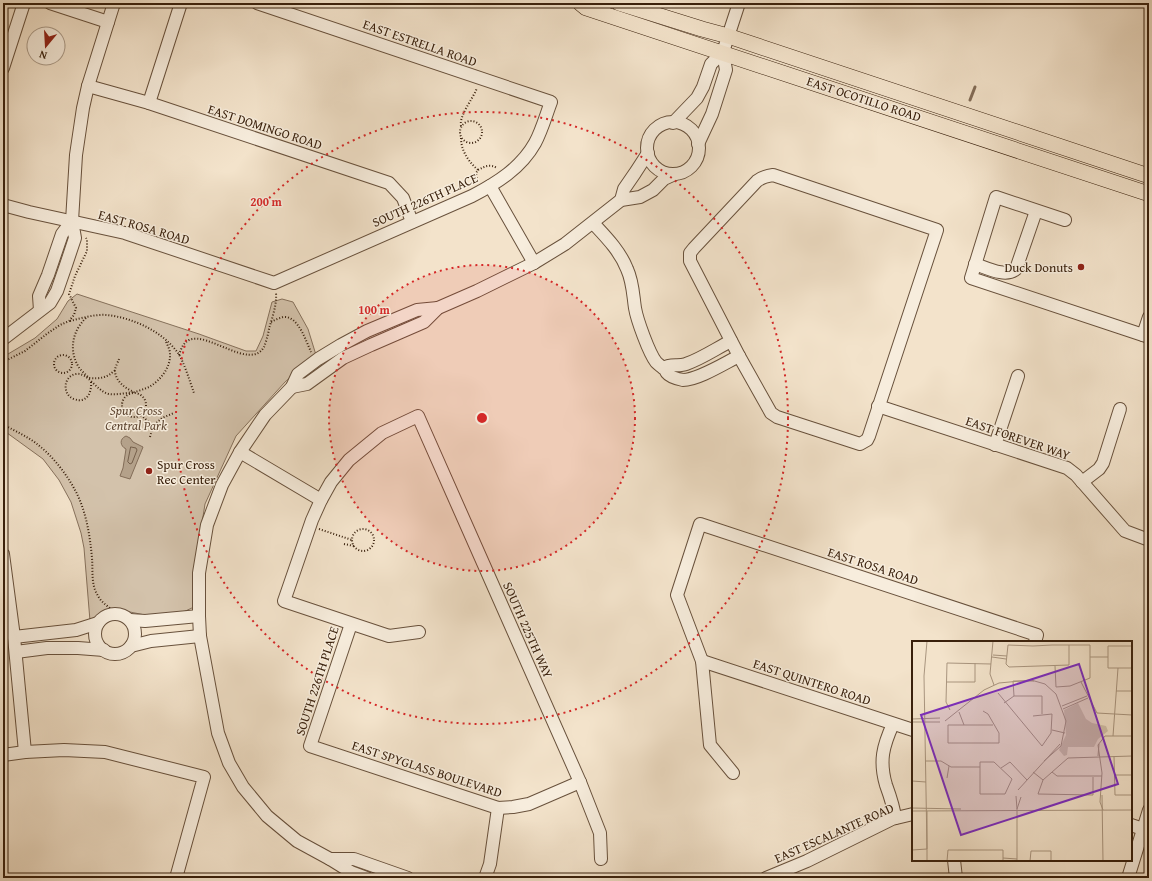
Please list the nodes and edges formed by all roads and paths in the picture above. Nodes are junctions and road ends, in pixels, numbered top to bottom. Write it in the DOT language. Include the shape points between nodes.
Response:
graph roads {
  1 [pos="24,3"];
  2 [pos="50,3"];
  3 [pos="114,3"];
  4 [pos="181,3"];
  5 [pos="257,3"];
  6 [pos="580,3"];
  7 [pos="619,3"];
  8 [pos="739,3"];
  9 [pos="108,22"];
  10 [pos="728,36"];
  11 [pos="722,52"];
  12 [pos="3,66"];
  13 [pos="480,78"];
  14 [pos="88,86"];
  15 [pos="149,102"];
  16 [pos="551,102"];
  17 [pos="673,123"];
  18 [pos="461,126"];
  19 [pos="461,137"];
  20 [pos="698,144"];
  21 [pos="648,153"];
  22 [pos="478,170"];
  23 [pos="675,174"];
  24 [pos="504,176"];
  25 [pos="1149,176"];
  26 [pos="485,189"];
  27 [pos="1149,194"];
  28 [pos="622,200"];
  29 [pos="3,205"];
  30 [pos="1036,211"];
  31 [pos="1065,220"];
  32 [pos="72,221"];
  33 [pos="412,222"];
  34 [pos="593,223"];
  35 [pos="534,263"];
  36 [pos="976,264"];
  37 [pos="48,275"];
  38 [pos="61,279"];
  39 [pos="274,283"];
  40 [pos="438,308"];
  41 [pos="40,310"];
  42 [pos="87,317"];
  43 [pos="1149,317"];
  44 [pos="69,321"];
  45 [pos="271,322"];
  46 [pos="1146,336"];
  47 [pos="3,339"];
  48 [pos="166,341"];
  49 [pos="731,341"];
  50 [pos="179,355"];
  51 [pos="739,356"];
  52 [pos="119,359"];
  53 [pos="316,360"];
  54 [pos="664,368"];
  55 [pos="115,370"];
  56 [pos="67,372"];
  57 [pos="1018,376"];
  58 [pos="70,377"];
  59 [pos="88,378"];
  60 [pos="91,382"];
  61 [pos="292,387"];
  62 [pos="134,392"];
  63 [pos="194,393"];
  64 [pos="878,406"];
  65 [pos="1120,409"];
  66 [pos="174,413"];
  67 [pos="141,414"];
  68 [pos="3,424"];
  69 [pos="153,426"];
  70 [pos="150,437"];
  71 [pos="995,445"];
  72 [pos="240,452"];
  73 [pos="1082,482"];
  74 [pos="321,500"];
  75 [pos="310,526"];
  76 [pos="352,540"];
  77 [pos="1149,540"];
  78 [pos="344,544"];
  79 [pos="354,546"];
  80 [pos="3,554"];
  81 [pos="124,617"];
  82 [pos="98,623"];
  83 [pos="351,624"];
  84 [pos="199,626"];
  85 [pos="419,632"];
  86 [pos="14,637"];
  87 [pos="1036,638"];
  88 [pos="131,646"];
  89 [pos="104,650"];
  90 [pos="16,652"];
  91 [pos="702,661"];
  92 [pos="892,724"];
  93 [pos="912,730"];
  94 [pos="310,746"];
  95 [pos="25,752"];
  96 [pos="3,755"];
  97 [pos="733,773"];
  98 [pos="580,782"];
  99 [pos="498,808"];
  100 [pos="1149,810"];
  101 [pos="912,814"];
  102 [pos="895,818"];
  103 [pos="1132,825"];
  104 [pos="1146,830"];
  105 [pos="1140,844"];
  106 [pos="330,858"];
  107 [pos="601,859"];
  108 [pos="954,861"];
  109 [pos="176,878"];
  110 [pos="367,878"];
  111 [pos="408,878"];
  112 [pos="485,878"];
  113 [pos="766,878"];
  114 [pos="956,878"];
  115 [pos="1128,878"];
  1 -- 12 [label="street"];
  2 -- 9 [label="street"];
  3 -- 9 [label="street"];
  4 -- 15 [label="street"];
  5 -- 13 [label="street, EAST ESTRELLA ROAD"];
  6 -- 11 [label="main road, EAST OCOTILLO ROAD" via="586,8"];
  7 -- 10 [label="main road, EAST OCOTILLO ROAD"];
  8 -- 10 [label="street"];
  9 -- 14 [label="street"];
  10 -- 11 [label="street"];
  10 -- 25 [label="main road, EAST OCOTILLO ROAD"];
  11 -- 17 [label="street" via="711,64 697,98"];
  11 -- 20 [label="street" via="726,70 712,114"];
  11 -- 27 [label="main road, EAST OCOTILLO ROAD"];
  13 -- 16 [label="street, EAST ESTRELLA ROAD"];
  13 -- 18 [label="path" via="474,96 462,116"];
  14 -- 15 [label="street, EAST DOMINGO ROAD"];
  14 -- 32 [label="street" via="76,155"];
  15 -- 33 [label="street, EAST DOMINGO ROAD" via="389,183 403,198"];
  16 -- 24 [label="street, SOUTH 226TH PLACE" via="535,143 521,162"];
  17 -- 20 [label="street" via="689,128"];
  17 -- 21 [label="street" via="665,124 653,132 647,145"];
  18 -- 19 [label="path"];
  18 -- 19 [label="path" via="471,121 480,127 481,132 476,142 470,143"];
  19 -- 22 [label="path" via="466,156"];
  20 -- 23 [label="street" via="699,151 694,164 689,169"];
  21 -- 23 [label="street" via="654,166 668,174"];
  21 -- 28 [label="street" via="624,189"];
  22 -- 24 [label="path" via="492,166"];
  22 -- 26 [label="path" via="477,185"];
  23 -- 28 [label="street" via="640,197"];
  24 -- 26 [label="street, SOUTH 226TH PLACE"];
  26 -- 33 [label="street, SOUTH 226TH PLACE"];
  26 -- 35 [label="street"];
  28 -- 34 [label="street"];
  29 -- 32 [label="street, EAST ROSA ROAD"];
  30 -- 31 [label="street"];
  30 -- 36 [label="street" via="1013,272 1004,273"];
  30 -- 36 [label="street" via="996,197"];
  32 -- 37 [label="street" via="62,234"];
  32 -- 38 [label="street" via="74,238"];
  32 -- 39 [label="street, EAST ROSA ROAD" via="124,233"];
  33 -- 39 [label="street, SOUTH 226TH PLACE"];
  34 -- 35 [label="street"];
  34 -- 54 [label="street" via="622,259 631,280 640,327 654,359"];
  35 -- 40 [label="street"];
  36 -- 46 [label="street" via="971,278"];
  37 -- 38 [label="street"];
  37 -- 41 [label="street" via="39,296"];
  38 -- 41 [label="street" via="50,303"];
  39 -- 45 [label="path" via="276,297"];
  40 -- 53 [label="street" via="417,310 367,331"];
  40 -- 61 [label="street" via="424,322 343,358 307,384"];
  41 -- 47 [label="street"];
  42 -- 44 [label="path"];
  42 -- 48 [label="path" via="106,315 127,319 149,328"];
  42 -- 59 [label="path" via="73,339 75,358"];
  43 -- 46 [label="street"];
  45 -- 50 [label="path" via="263,347 252,355 192,339 183,344"];
  45 -- 53 [label="path" via="282,317 294,320"];
  48 -- 50 [label="path"];
  48 -- 62 [label="path" via="170,352 170,363 166,371 150,387"];
  49 -- 51 [label="street"];
  49 -- 54 [label="street" via="685,365 670,365"];
  49 -- 64 [label="street" via="693,269 689,256 761,177 773,175 937,230"];
  50 -- 63 [label="path"];
  51 -- 54 [label="street" via="691,379 683,380 670,376"];
  51 -- 64 [label="street" via="773,415 860,444 869,436"];
  52 -- 55 [label="path"];
  53 -- 61 [label="street" via="298,374"];
  55 -- 59 [label="path" via="102,378"];
  55 -- 62 [label="path" via="121,384"];
  56 -- 56 [label="path" via="71,369 71,358 66,355 56,357 54,367 57,372"];
  56 -- 58 [label="path"];
  57 -- 71 [label="street"];
  58 -- 59 [label="path" via="82,374"];
  58 -- 60 [label="path" via="65,387 67,394 73,399 81,400 88,397 92,390"];
  59 -- 60 [label="path"];
  60 -- 62 [label="path" via="108,393"];
  61 -- 72 [label="street" via="265,415"];
  62 -- 67 [label="path" via="144,398 146,405"];
  62 -- 67 [label="path" via="123,398 123,411 134,417"];
  64 -- 71 [label="street, EAST FOREVER WAY"];
  65 -- 73 [label="street" via="1103,463"];
  66 -- 69 [label="path" via="162,418"];
  67 -- 69 [label="path"];
  68 -- 81 [label="path" via="44,450 72,485 82,506 91,544 95,591 104,604"];
  69 -- 70 [label="path"];
  71 -- 73 [label="street, EAST FOREVER WAY" via="1067,468"];
  72 -- 74 [label="street"];
  72 -- 84 [label="street" via="222,485 207,525 199,573"];
  73 -- 77 [label="street, EAST FOREVER WAY" via="1126,531"];
  74 -- 75 [label="street"];
  74 -- 98 [label="street, SOUTH 225TH WAY" via="331,482 349,460 382,433 418,416"];
  75 -- 76 [label="path"];
  75 -- 83 [label="street" via="284,601"];
  76 -- 79 [label="path"];
  76 -- 79 [label="path" via="354,533 360,529 371,532 374,538 369,549 363,551"];
  78 -- 79 [label="path"];
  80 -- 86 [label="street"];
  81 -- 82 [label="street" via="107,615"];
  81 -- 84 [label="street"];
  81 -- 88 [label="street" via="135,630"];
  82 -- 86 [label="street" via="76,630"];
  82 -- 89 [label="street" via="95,635"];
  83 -- 85 [label="street" via="389,636"];
  83 -- 94 [label="street, SOUTH 226TH PLACE"];
  84 -- 88 [label="street"];
  84 -- 106 [label="street" via="218,733 229,763 243,787 267,816 297,840"];
  86 -- 90 [label="street"];
  87 -- 91 [label="street, EAST ROSA ROAD" via="700,524 677,595"];
  88 -- 89 [label="street" via="121,653 109,653"];
  89 -- 90 [label="street" via="47,648"];
  90 -- 95 [label="street"];
  91 -- 92 [label="street, EAST QUINTERO ROAD"];
  91 -- 97 [label="street" via="710,745"];
  92 -- 93 [label="street, EAST QUINTERO ROAD"];
  92 -- 102 [label="street" via="882,759"];
  94 -- 99 [label="street, EAST SPYGLASS BOULEVARD"];
  95 -- 96 [label="street"];
  95 -- 109 [label="street" via="105,752 204,777"];
  98 -- 99 [label="street, EAST SPYGLASS BOULEVARD" via="530,804"];
  98 -- 107 [label="street, SOUTH 225TH WAY" via="600,834"];
  99 -- 112 [label="street" via="490,864"];
  100 -- 104 [label="street"];
  101 -- 102 [label="street, EAST ESCALANTE ROAD"];
  102 -- 113 [label="street, EAST ESCALANTE ROAD"];
  103 -- 104 [label="street"];
  104 -- 105 [label="street"];
  105 -- 115 [label="street"];
  106 -- 110 [label="street" via="351,872"];
  106 -- 111 [label="street" via="354,859"];
  108 -- 114 [label="street"];
}
